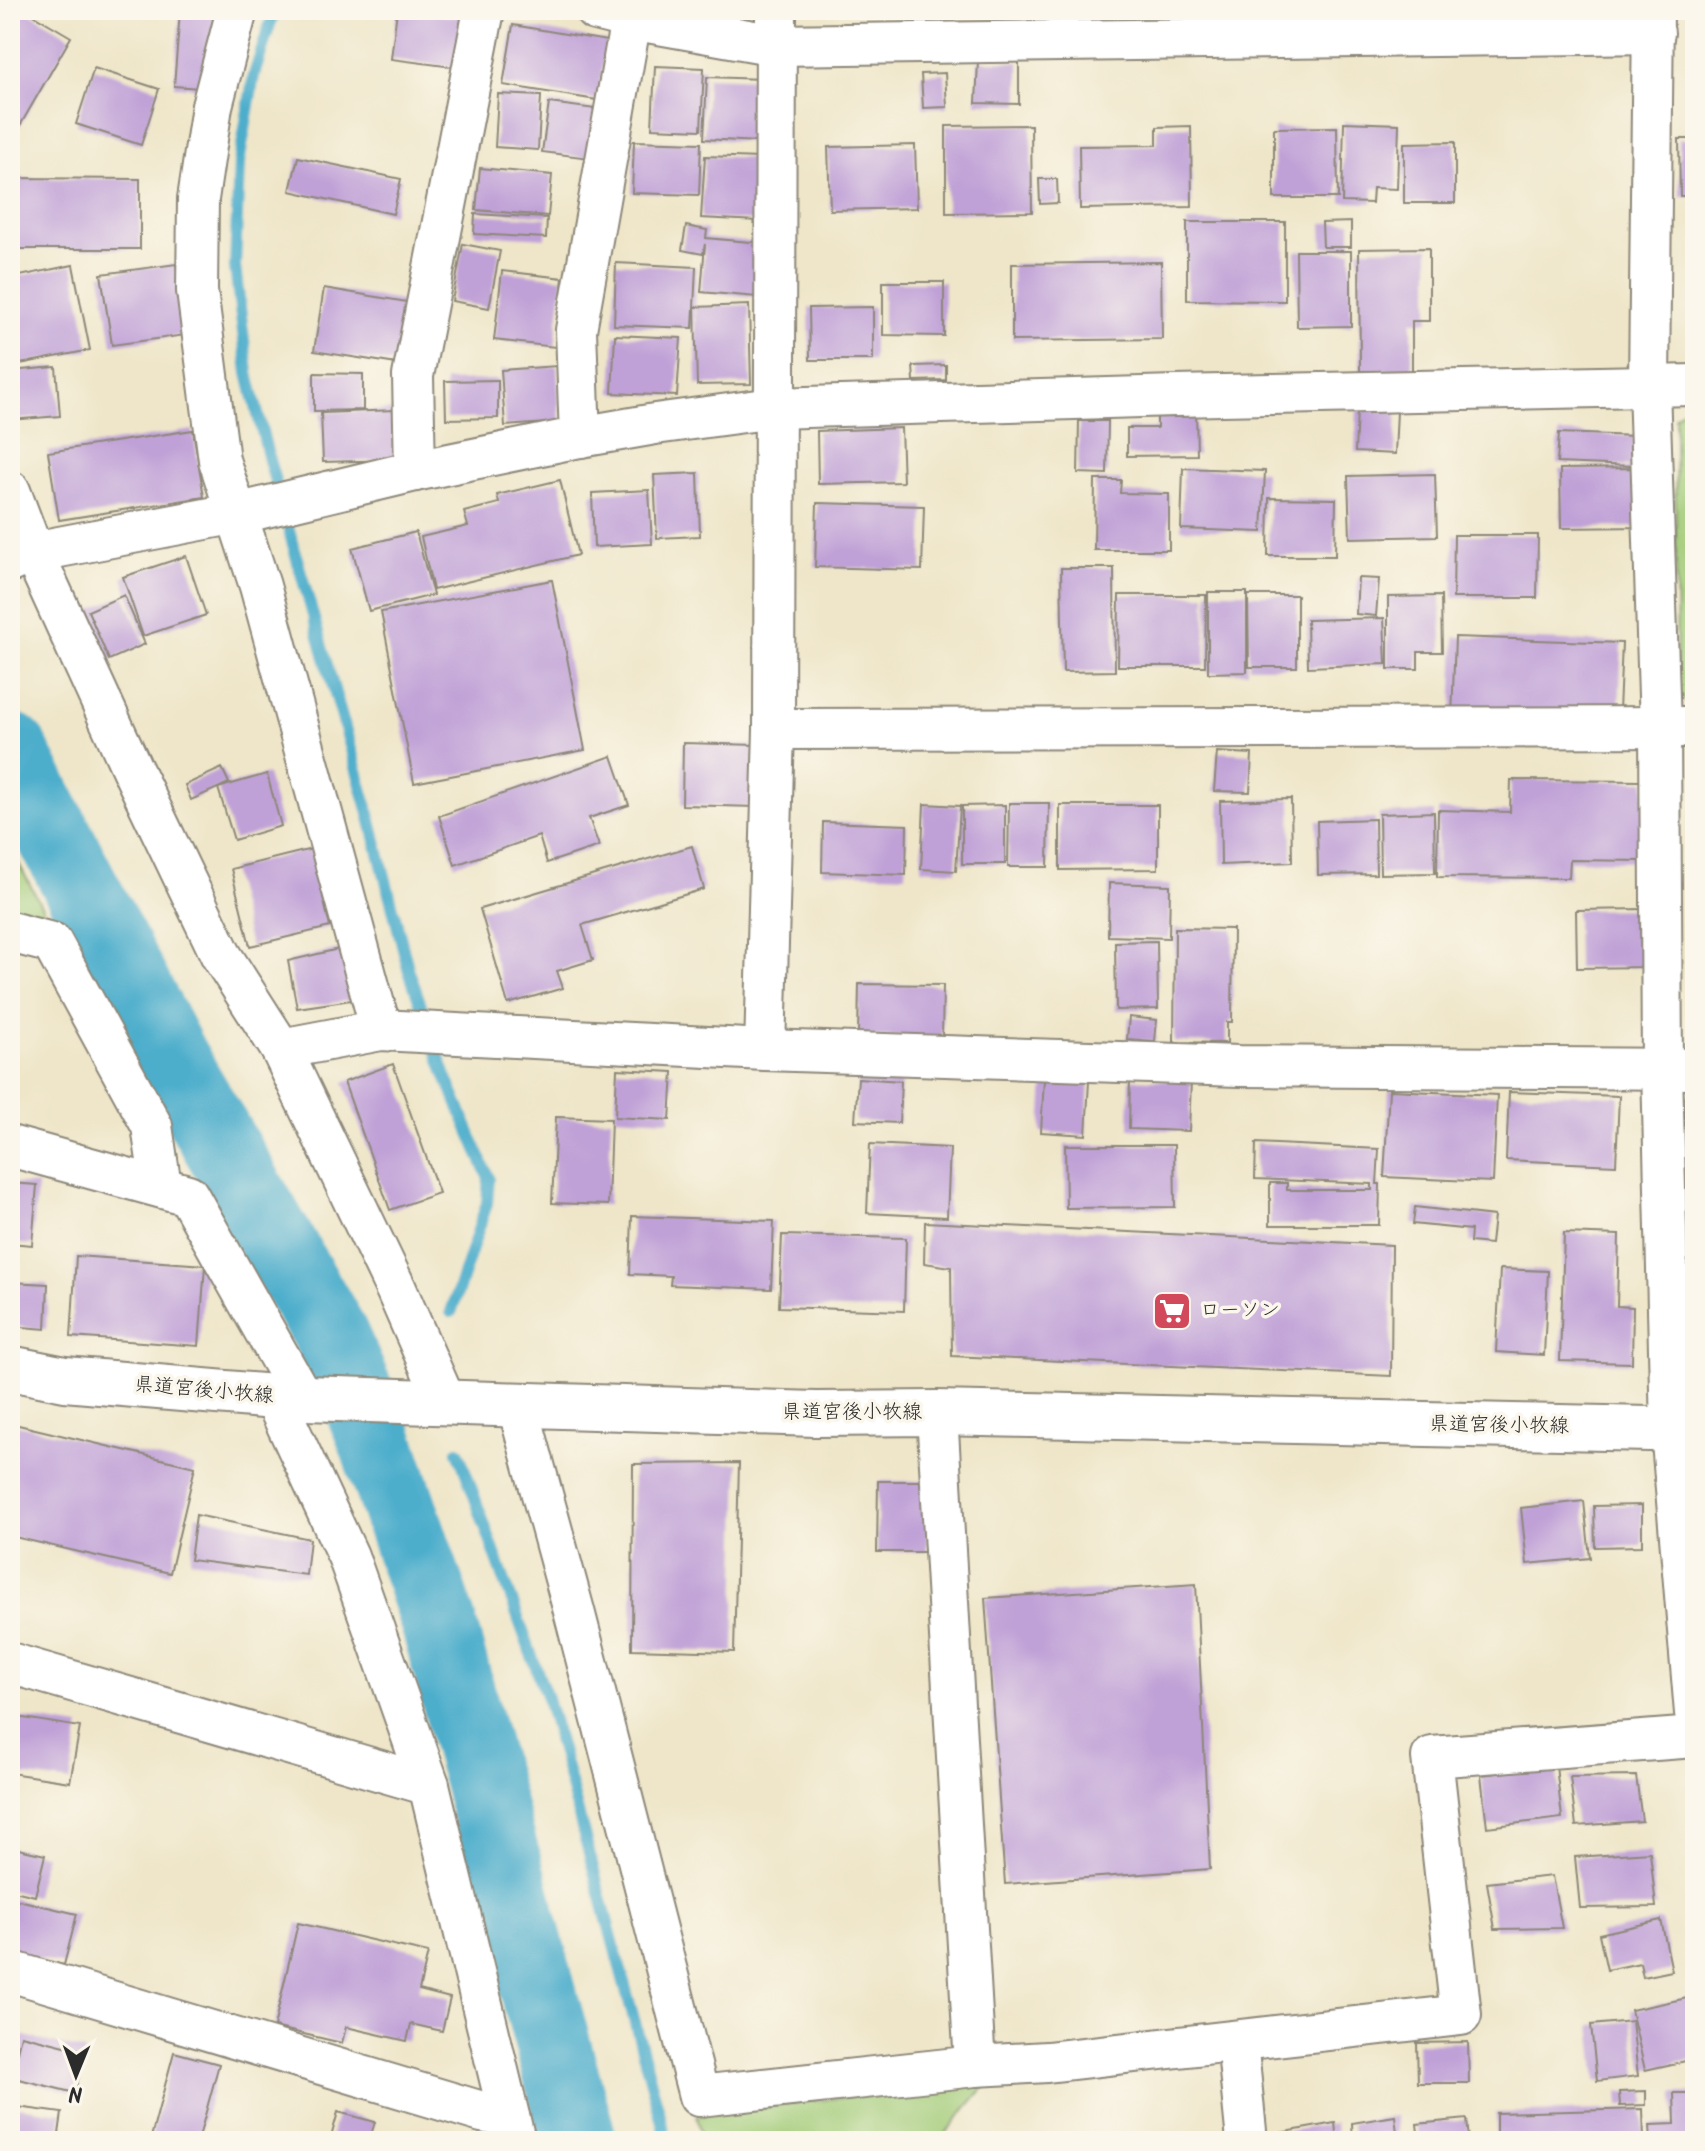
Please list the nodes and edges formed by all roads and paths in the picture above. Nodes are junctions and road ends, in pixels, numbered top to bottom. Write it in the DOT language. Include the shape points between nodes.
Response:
graph roads {
  1 [pos="237,10"];
  2 [pos="484,10"];
  3 [pos="613,14"];
  4 [pos="1653,21"];
  5 [pos="776,27"];
  6 [pos="1695,385"];
  7 [pos="1649,386"];
  8 [pos="773,408"];
  9 [pos="580,437"];
  10 [pos="415,471"];
  11 [pos="10,491"];
  12 [pos="245,512"];
  13 [pos="21,557"];
  14 [pos="1678,727"];
  15 [pos="774,729"];
  16 [pos="10,932"];
  17 [pos="381,1030"];
  18 [pos="281,1049"];
  19 [pos="765,1050"];
  20 [pos="1678,1068"];
  21 [pos="10,1146"];
  22 [pos="161,1187"];
  23 [pos="10,1368"];
  24 [pos="288,1397"];
  25 [pos="426,1401"];
  26 [pos="517,1403"];
  27 [pos="937,1413"];
  28 [pos="1683,1430"];
  29 [pos="10,1663"];
  30 [pos="1695,1713"];
  31 [pos="1695,1737"];
  32 [pos="429,1785"];
  33 [pos="10,1971"];
  34 [pos="1237,2041"];
  35 [pos="975,2066"];
  36 [pos="512,2129"];
  37 [pos="1247,2141"];
  1 -- 12 [label="street" via="212,106 198,199 197,291 219,460"];
  2 -- 10 [label="street" via="413,376"];
  3 -- 5 [label="street"];
  3 -- 9 [label="street" via="576,330"];
  4 -- 5 [label="street"];
  4 -- 7 [label="street"];
  5 -- 8 [label="street"];
  6 -- 7 [label="street"];
  7 -- 8 [label="street"];
  7 -- 14 [label="street"];
  8 -- 9 [label="street"];
  8 -- 15 [label="street"];
  9 -- 10 [label="street"];
  10 -- 12 [label="street"];
  11 -- 13 [label="street"];
  12 -- 13 [label="street"];
  12 -- 17 [label="street" via="260,586"];
  13 -- 18 [label="street" via="221,955"];
  14 -- 15 [label="street"];
  14 -- 20 [label="street"];
  15 -- 19 [label="street"];
  16 -- 22 [label="street" via="52,943 152,1126"];
  17 -- 18 [label="street"];
  17 -- 19 [label="street"];
  18 -- 25 [label="street" via="396,1289"];
  19 -- 20 [label="street" via="1239,1066"];
  20 -- 28 [label="street"];
  21 -- 22 [label="street"];
  22 -- 24 [label="street" via="188,1195"];
  23 -- 24 [label="main road, 県道宮後小牧線" via="65,1379"];
  24 -- 25 [label="main road, 県道宮後小牧線"];
  24 -- 32 [label="street"];
  25 -- 26 [label="main road, 県道宮後小牧線"];
  26 -- 27 [label="main road, 県道宮後小牧線"];
  26 -- 35 [label="street" via="699,2096"];
  27 -- 28 [label="main road, 県道宮後小牧線"];
  27 -- 35 [label="street"];
  28 -- 30 [label="street"];
  29 -- 32 [label="street"];
  31 -- 34 [label="street" via="1432,1757 1461,2015"];
  32 -- 36 [label="street"];
  33 -- 36 [label="street" via="466,2108"];
  34 -- 35 [label="street"];
  34 -- 37 [label="street"];
}
